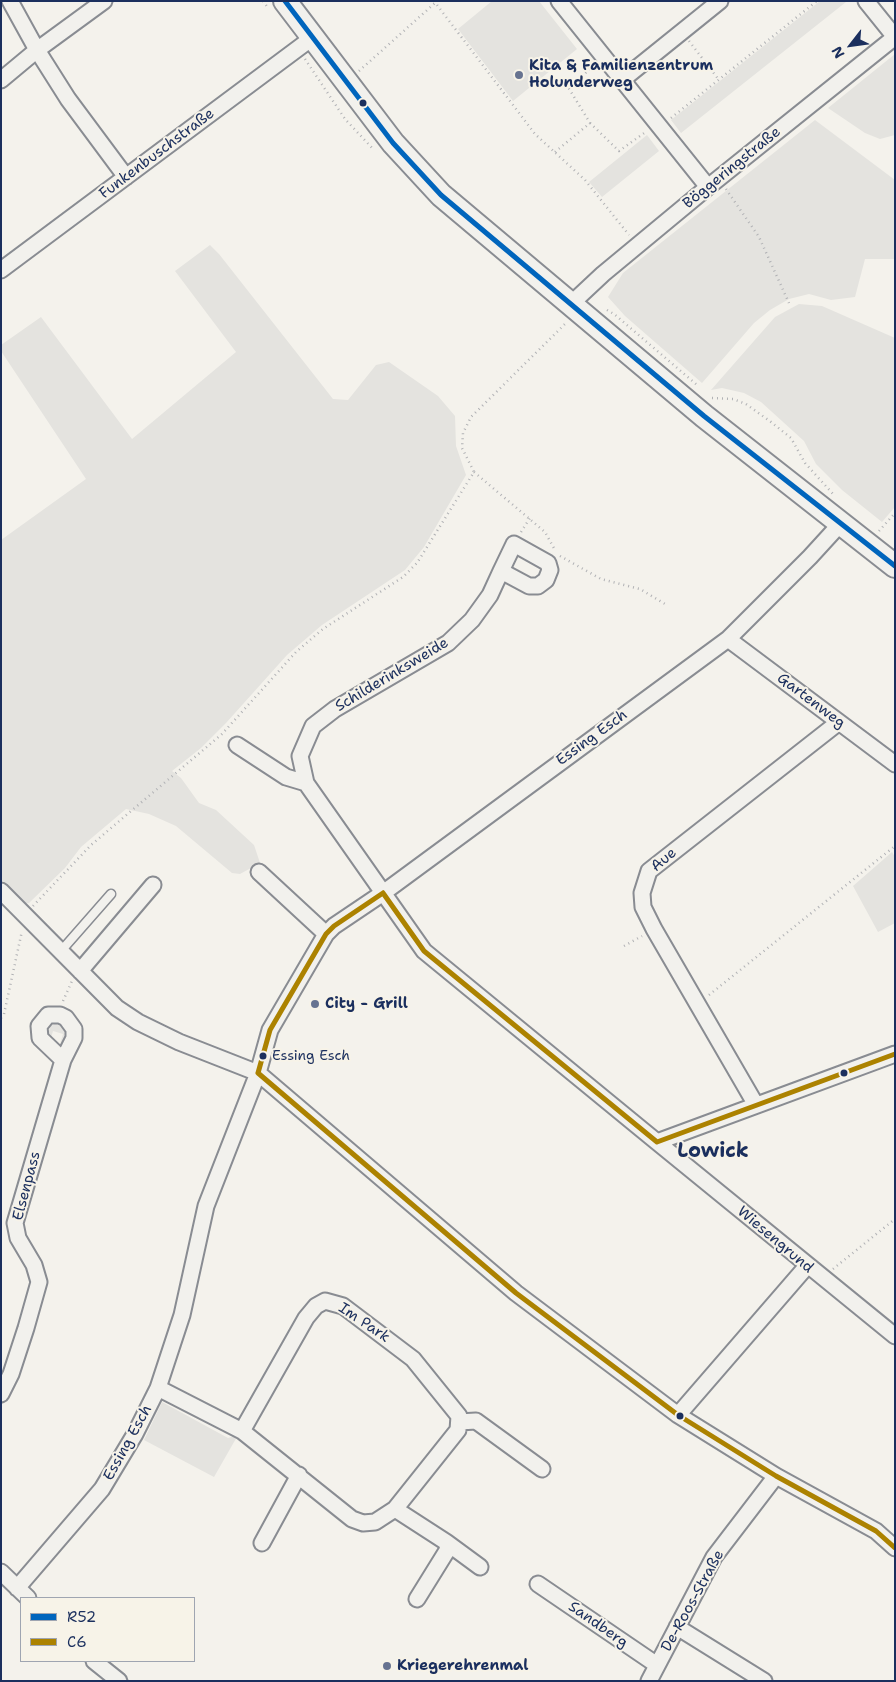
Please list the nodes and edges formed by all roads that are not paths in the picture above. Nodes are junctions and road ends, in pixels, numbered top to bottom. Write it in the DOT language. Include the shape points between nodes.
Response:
graph roads {
  1 [pos="10,1"];
  2 [pos="104,1"];
  3 [pos="286,1"];
  4 [pos="559,1"];
  5 [pos="720,1"];
  6 [pos="866,1"];
  7 [pos="895,37"];
  8 [pos="312,38"];
  9 [pos="37,50"];
  10 [pos="1,80"];
  11 [pos="622,80"];
  12 [pos="126,177"];
  13 [pos="713,183"];
  14 [pos="1,270"];
  15 [pos="570,313"];
  16 [pos="842,522"];
  17 [pos="895,566"];
  18 [pos="501,571"];
  19 [pos="728,639"];
  20 [pos="839,722"];
  21 [pos="237,745"];
  22 [pos="895,764"];
  23 [pos="306,783"];
  24 [pos="259,872"];
  25 [pos="153,885"];
  26 [pos="1,891"];
  27 [pos="383,893"];
  28 [pos="111,894"];
  29 [pos="326,934"];
  30 [pos="60,951"];
  31 [pos="80,971"];
  32 [pos="895,1054"];
  33 [pos="63,1060"];
  34 [pos="258,1073"];
  35 [pos="756,1105"];
  36 [pos="657,1142"];
  37 [pos="807,1266"];
  38 [pos="895,1336"];
  39 [pos="158,1388"];
  40 [pos="1,1394"];
  41 [pos="678,1415"];
  42 [pos="458,1422"];
  43 [pos="242,1431"];
  44 [pos="542,1469"];
  45 [pos="299,1475"];
  46 [pos="776,1476"];
  47 [pos="395,1508"];
  48 [pos="446,1542"];
  49 [pos="262,1543"];
  50 [pos="895,1548"];
  51 [pos="480,1567"];
  52 [pos="1,1572"];
  53 [pos="538,1584"];
  54 [pos="22,1593"];
  55 [pos="417,1599"];
  56 [pos="677,1628"];
  57 [pos="95,1662"];
  58 [pos="657,1666"];
  59 [pos="118,1681"];
  60 [pos="649,1681"];
  61 [pos="764,1681"];
  1 -- 9 [label="street"];
  2 -- 9 [label="street"];
  3 -- 8 [label="main road"];
  4 -- 11 [label="street"];
  5 -- 11 [label="street"];
  6 -- 7 [label="street"];
  7 -- 13 [label="street, Böggeringstraße"];
  8 -- 12 [label="street, Funkenbuschstraße"];
  8 -- 15 [label="main road" via="393,143 428,182"];
  9 -- 10 [label="street"];
  9 -- 12 [label="street" via="68,99"];
  11 -- 13 [label="street"];
  12 -- 14 [label="street, Funkenbuschstraße"];
  13 -- 15 [label="street, Böggeringstraße" via="637,246"];
  15 -- 16 [label="main road"];
  16 -- 17 [label="main road"];
  16 -- 19 [label="street, Essing Esch"];
  18 -- 23 [label="street, Schilderinksweide" via="490,595 472,620 448,643 335,709 312,726 300,756"];
  19 -- 20 [label="street, Gartenweg"];
  19 -- 27 [label="street, Essing Esch"];
  20 -- 22 [label="street, Gartenweg"];
  20 -- 35 [label="street, Aue" via="649,871 642,893 643,907 654,929"];
  21 -- 23 [label="street" via="286,777"];
  23 -- 27 [label="street, Schilderinksweide"];
  24 -- 29 [label="street"];
  25 -- 31 [label="street"];
  26 -- 30 [label="street"];
  27 -- 29 [label="street, Essing Esch"];
  27 -- 36 [label="street, Wiesengrund" via="424,951"];
  28 -- 30 [label="lane"];
  29 -- 34 [label="street, Essing Esch" via="270,1030"];
  30 -- 31 [label="street"];
  31 -- 34 [label="street" via="117,1008 138,1022 216,1058"];
  32 -- 35 [label="street"];
  33 -- 33 [label="street, Elsenpass" via="74,1038 74,1029 60,1015 48,1015 39,1026 39,1033 44,1044"];
  33 -- 40 [label="street, Elsenpass" via="15,1223 18,1238 34,1265 38,1282 11,1374"];
  34 -- 39 [label="street, Essing Esch" via="206,1206 182,1315"];
  34 -- 41 [label="street" via="516,1293"];
  35 -- 36 [label="street"];
  36 -- 37 [label="street, Wiesengrund"];
  37 -- 38 [label="street, Wiesengrund"];
  37 -- 41 [label="street"];
  39 -- 43 [label="street"];
  39 -- 54 [label="street, Essing Esch" via="102,1489"];
  41 -- 46 [label="street"];
  42 -- 43 [label="street, Im Park" via="459,1416 451,1404 413,1359 343,1306 325,1301 306,1318"];
  42 -- 44 [label="street" via="476,1421"];
  42 -- 47 [label="street" via="458,1430"];
  43 -- 45 [label="street"];
  45 -- 47 [label="street" via="352,1519 363,1523 375,1522"];
  45 -- 49 [label="street"];
  46 -- 50 [label="street" via="876,1531"];
  46 -- 56 [label="street, De-Roos-Straße" via="714,1557"];
  47 -- 48 [label="street"];
  48 -- 51 [label="street"];
  48 -- 55 [label="street" via="448,1549"];
  52 -- 54 [label="street"];
  53 -- 58 [label="street, Sandberg"];
  56 -- 58 [label="street, De-Roos-Straße"];
  56 -- 61 [label="street"];
  57 -- 59 [label="street"];
  58 -- 60 [label="street, De-Roos-Straße"];
}
